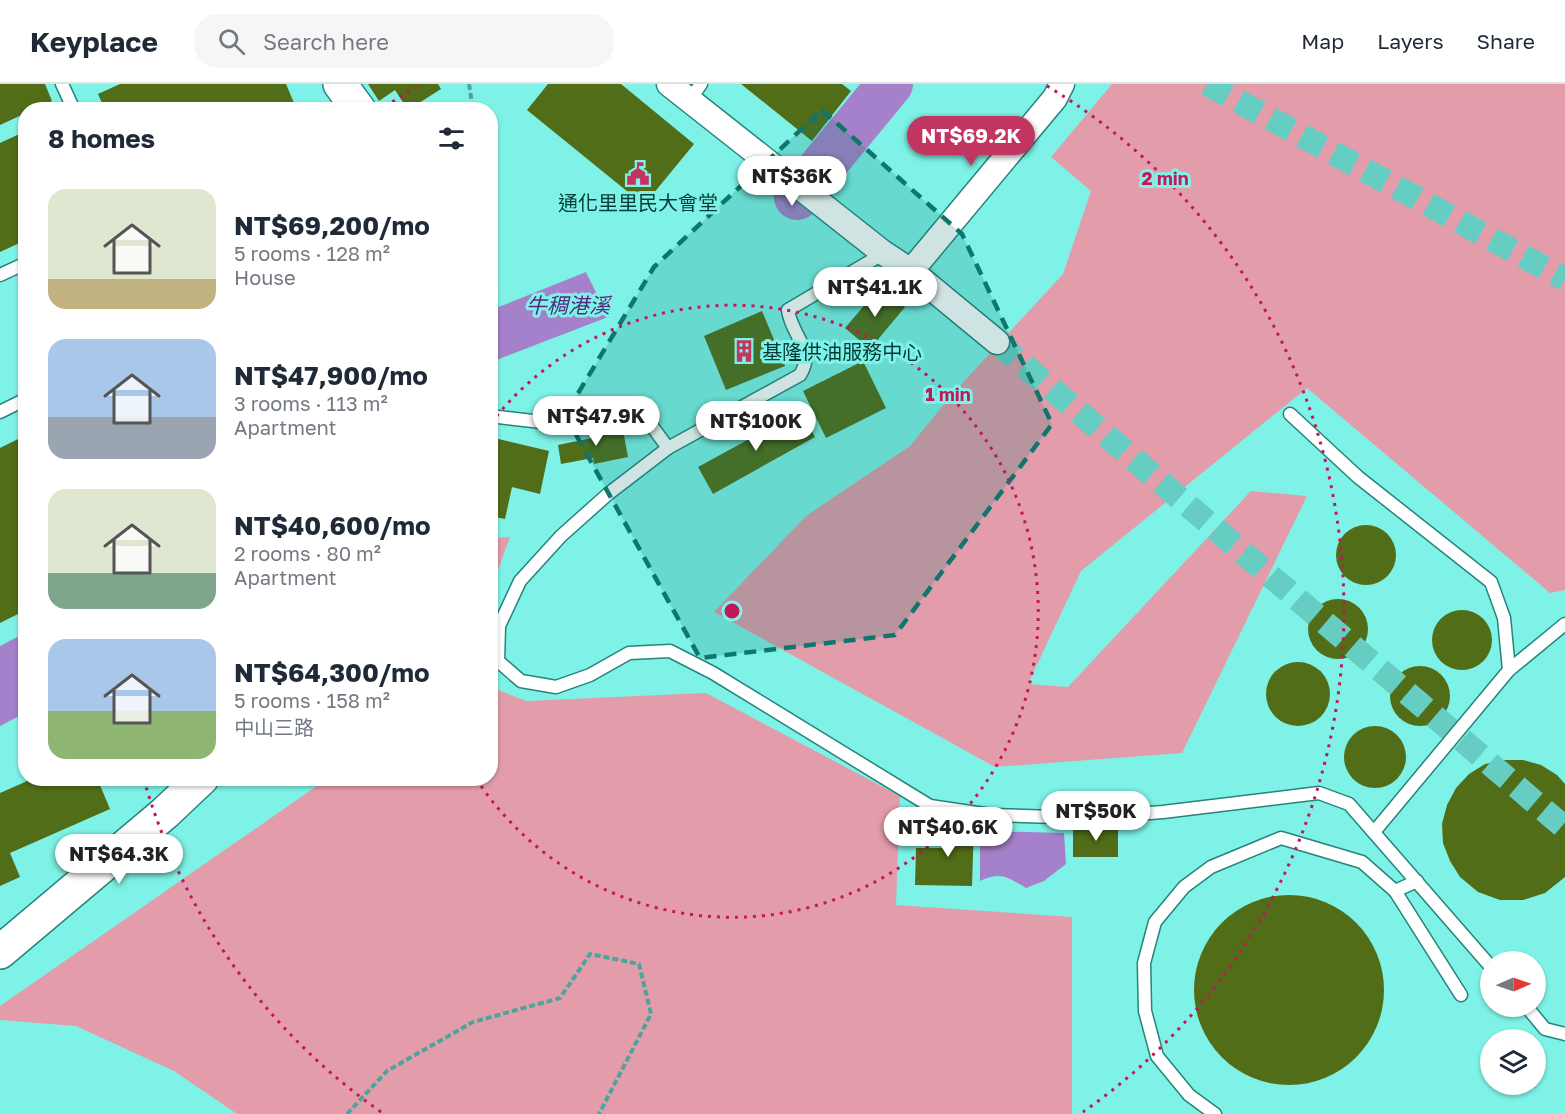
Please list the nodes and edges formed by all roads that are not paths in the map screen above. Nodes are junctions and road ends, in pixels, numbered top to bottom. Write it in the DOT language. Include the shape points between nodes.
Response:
graph roads {
  1 [pos="62,84"];
  2 [pos="340,84"];
  3 [pos="669,84"];
  4 [pos="1062,84"];
  5 [pos="695,92"];
  6 [pos="71,102"];
  7 [pos="353,102"];
  8 [pos="882,252"];
  9 [pos="18,267"];
  10 [pos="911,271"];
  11 [pos="0,275"];
  12 [pos="997,342"];
  13 [pos="18,403"];
  14 [pos="0,412"];
  15 [pos="1290,414"];
  16 [pos="498,417"];
  17 [pos="669,448"];
  18 [pos="1565,624"];
  19 [pos="1509,670"];
  20 [pos="193,786"];
  21 [pos="1374,832"];
  22 [pos="1417,881"];
  23 [pos="1395,891"];
  24 [pos="0,952"];
  25 [pos="1480,954"];
  26 [pos="1461,995"];
  27 [pos="1535,1017"];
  28 [pos="1565,1034"];
  29 [pos="1215,1114"];
  1 -- 6 [label="lane"];
  2 -- 7 [label="street"];
  3 -- 5 [label="street"];
  4 -- 10 [label="street" via="1055,98"];
  5 -- 8 [label="street" via="787,176"];
  8 -- 10 [label="street"];
  8 -- 17 [label="lane" via="788,310 806,355 807,364 800,375"];
  9 -- 11 [label="lane"];
  10 -- 12 [label="street"];
  13 -- 14 [label="lane"];
  15 -- 19 [label="lane" via="1358,477 1491,582 1504,618"];
  16 -- 17 [label="lane" via="541,422 629,405 646,418"];
  17 -- 21 [label="lane" via="608,494 561,536 520,581 499,626 498,661 521,681 556,687 590,675 629,653 670,651 713,673 930,806 991,815 1086,818 1319,793 1349,804"];
  18 -- 19 [label="lane"];
  19 -- 21 [label="lane"];
  20 -- 24 [label="street"];
  21 -- 22 [label="lane"];
  22 -- 23 [label="lane"];
  22 -- 25 [label="lane"];
  23 -- 26 [label="lane"];
  23 -- 29 [label="lane" via="1362,862 1281,838 1211,867 1184,887 1155,922 1144,975 1145,1011 1157,1056 1189,1095"];
  27 -- 28 [label="lane" via="1545,1029"];
}
